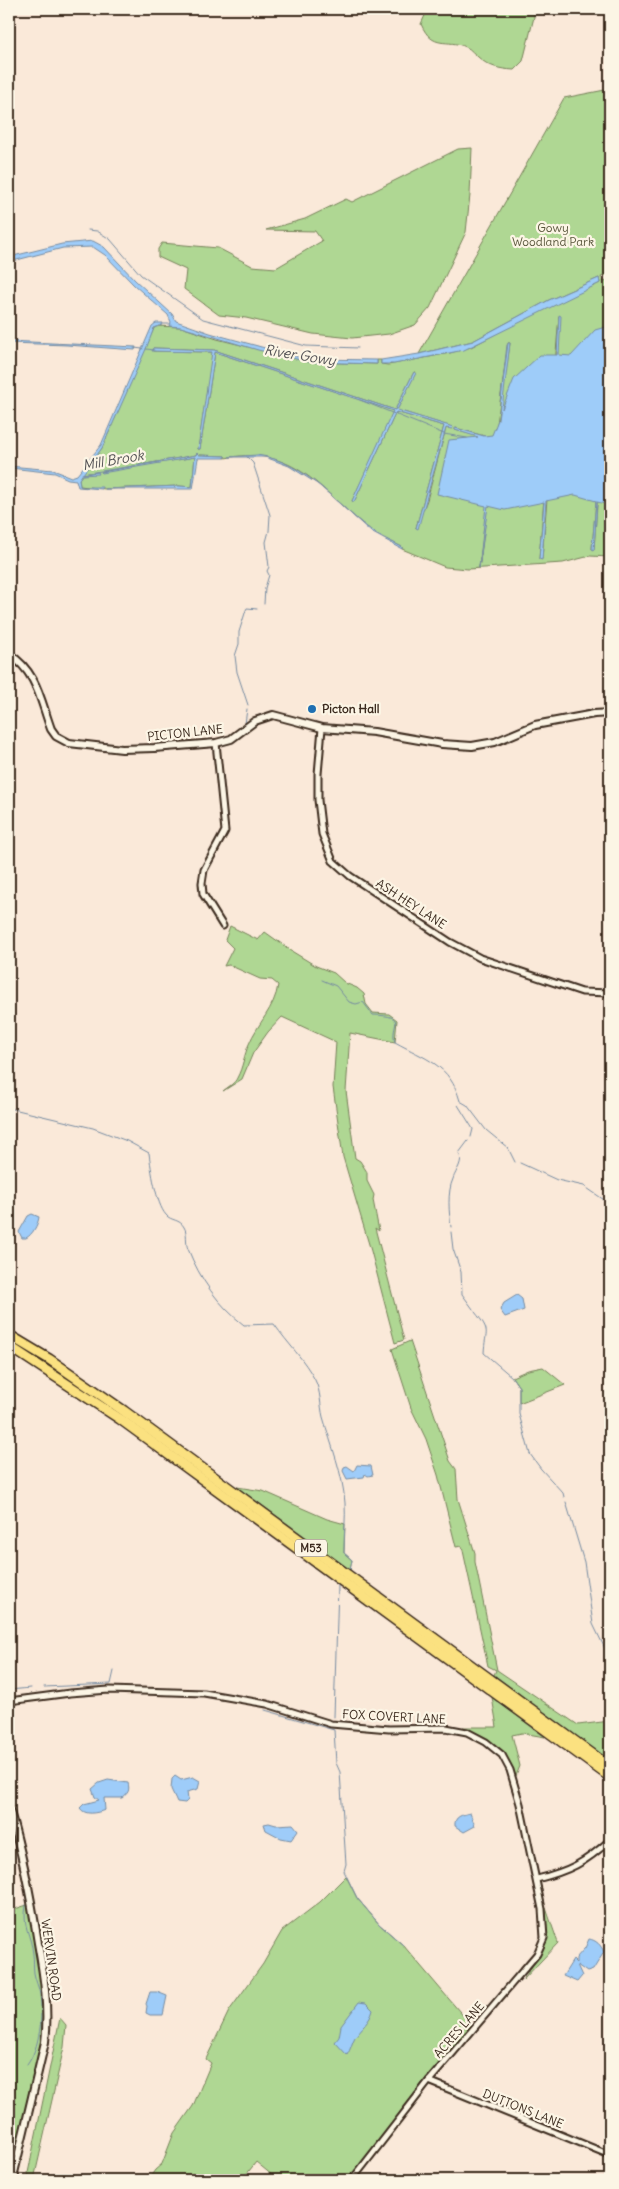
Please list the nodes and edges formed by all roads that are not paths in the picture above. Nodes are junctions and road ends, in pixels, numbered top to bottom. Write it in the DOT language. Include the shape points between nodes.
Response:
graph roads {
  1 [pos="9,654"];
  2 [pos="610,713"];
  3 [pos="322,728"];
  4 [pos="216,743"];
  5 [pos="223,926"];
  6 [pos="610,993"];
  7 [pos="9,1335"];
  8 [pos="9,1346"];
  9 [pos="9,1701"];
  10 [pos="610,1767"];
  11 [pos="610,1777"];
  12 [pos="9,1808"];
  13 [pos="610,1840"];
  14 [pos="537,1879"];
  15 [pos="429,2081"];
  16 [pos="610,2155"];
  17 [pos="11,2171"];
  18 [pos="16,2180"];
  19 [pos="352,2180"];
  1 -- 4 [label="street, PICTON LANE" via="20,661 33,678 51,729 69,743 130,749"];
  2 -- 3 [label="street, PICTON LANE" via="534,725 495,742 472,746"];
  3 -- 4 [label="street, PICTON LANE" via="266,716 231,739"];
  3 -- 6 [label="street, ASH HEY LANE" via="318,800 322,834 333,861 350,876 450,942 480,958 582,992"];
  4 -- 5 [label="street" via="225,831 204,870 202,883 203,894"];
  7 -- 10 [label="highway, M53" via="124,1411"];
  8 -- 11 [label="highway, M53" via="120,1419"];
  9 -- 14 [label="street, FOX COVERT LANE" via="109,1690 204,1693 267,1704 331,1724 389,1729 446,1728 467,1732 502,1755 510,1770"];
  12 -- 17 [label="street, WERVIN ROAD" via="32,1904 47,2023 45,2042"];
  13 -- 14 [label="street" via="583,1863"];
  14 -- 15 [label="street, ACRES LANE" via="544,1938 537,1954"];
  15 -- 16 [label="street, DUTTONS LANE"];
  15 -- 19 [label="street, ACRES LANE"];
  17 -- 18 [label="street"];
}
